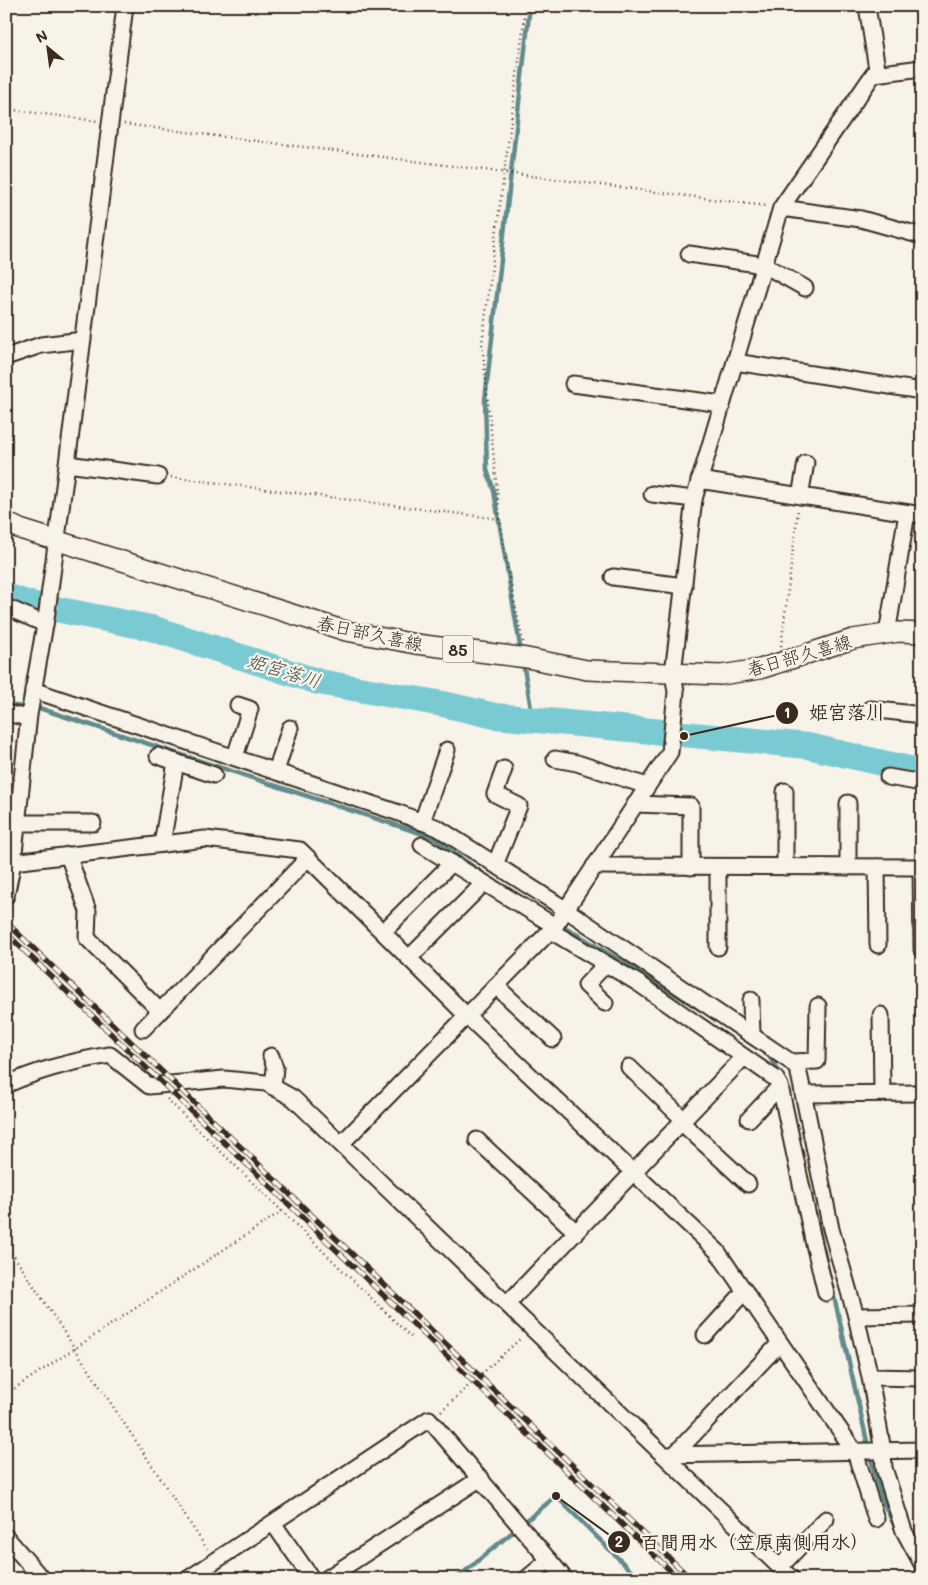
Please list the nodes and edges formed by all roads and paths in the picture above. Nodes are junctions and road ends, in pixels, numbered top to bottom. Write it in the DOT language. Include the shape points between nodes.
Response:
graph roads {
  1 [pos="126,6"];
  2 [pos="526,6"];
  3 [pos="867,6"];
  4 [pos="922,68"];
  5 [pos="874,74"];
  6 [pos="6,110"];
  7 [pos="111,122"];
  8 [pos="505,172"];
  9 [pos="781,208"];
  10 [pos="922,236"];
  11 [pos="689,254"];
  12 [pos="764,265"];
  13 [pos="805,288"];
  14 [pos="83,340"];
  15 [pos="6,357"];
  16 [pos="735,362"];
  17 [pos="572,384"];
  18 [pos="922,391"];
  19 [pos="722,404"];
  20 [pos="806,463"];
  21 [pos="67,464"];
  22 [pos="158,476"];
  23 [pos="699,480"];
  24 [pos="652,494"];
  25 [pos="800,496"];
  26 [pos="694,499"];
  27 [pos="914,514"];
  28 [pos="500,519"];
  29 [pos="6,522"];
  30 [pos="56,545"];
  31 [pos="613,577"];
  32 [pos="684,586"];
  33 [pos="6,607"];
  34 [pos="45,622"];
  35 [pos="922,633"];
  36 [pos="887,634"];
  37 [pos="527,658"];
  38 [pos="779,662"];
  39 [pos="673,673"];
  40 [pos="32,692"];
  41 [pos="238,705"];
  42 [pos="870,709"];
  43 [pos="6,713"];
  44 [pos="922,715"];
  45 [pos="28,717"];
  46 [pos="290,728"];
  47 [pos="447,750"];
  48 [pos="158,756"];
  49 [pos="235,757"];
  50 [pos="555,759"];
  51 [pos="176,762"];
  52 [pos="504,769"];
  53 [pos="276,771"];
  54 [pos="214,775"];
  55 [pos="888,777"];
  56 [pos="922,783"];
  57 [pos="647,786"];
  58 [pos="785,791"];
  59 [pos="848,803"];
  60 [pos="635,804"];
  61 [pos="422,822"];
  62 [pos="93,823"];
  63 [pos="16,824"];
  64 [pos="162,844"];
  65 [pos="422,845"];
  66 [pos="68,855"];
  67 [pos="308,858"];
  68 [pos="13,862"];
  69 [pos="452,863"];
  70 [pos="495,865"];
  71 [pos="594,866"];
  72 [pos="718,866"];
  73 [pos="691,867"];
  74 [pos="785,867"];
  75 [pos="848,867"];
  76 [pos="876,867"];
  77 [pos="921,867"];
  78 [pos="484,883"];
  79 [pos="6,896"];
  80 [pos="564,911"];
  81 [pos="553,928"];
  82 [pos="382,932"];
  83 [pos="878,945"];
  84 [pos="718,946"];
  85 [pos="922,950"];
  86 [pos="409,958"];
  87 [pos="606,964"];
  88 [pos="496,986"];
  89 [pos="751,1000"];
  90 [pos="605,1003"];
  91 [pos="818,1006"];
  92 [pos="160,1011"];
  93 [pos="881,1015"];
  94 [pos="467,1016"];
  95 [pos="143,1029"];
  96 [pos="752,1035"];
  97 [pos="552,1039"];
  98 [pos="271,1056"];
  99 [pos="744,1057"];
  100 [pos="790,1062"];
  101 [pos="629,1067"];
  102 [pos="6,1085"];
  103 [pos="153,1086"];
  104 [pos="780,1086"];
  105 [pos="273,1087"];
  106 [pos="882,1093"];
  107 [pos="922,1093"];
  108 [pos="803,1094"];
  109 [pos="749,1120"];
  110 [pos="682,1121"];
  111 [pos="477,1140"];
  112 [pos="342,1144"];
  113 [pos="634,1172"];
  114 [pos="748,1184"];
  115 [pos="282,1211"];
  116 [pos="576,1232"];
  117 [pos="6,1244"];
  118 [pos="745,1292"];
  119 [pos="826,1293"];
  120 [pos="507,1304"];
  121 [pos="856,1316"];
  122 [pos="922,1316"];
  123 [pos="532,1328"];
  124 [pos="705,1335"];
  125 [pos="411,1337"];
  126 [pos="780,1343"];
  127 [pos="76,1348"];
  128 [pos="870,1377"];
  129 [pos="922,1378"];
  130 [pos="6,1394"];
  131 [pos="428,1418"];
  132 [pos="922,1450"];
  133 [pos="883,1451"];
  134 [pos="858,1452"];
  135 [pos="669,1455"];
  136 [pos="480,1478"];
  137 [pos="826,1519"];
  138 [pos="876,1519"];
  139 [pos="273,1523"];
  140 [pos="6,1536"];
  141 [pos="549,1560"];
  142 [pos="215,1561"];
  143 [pos="922,1564"];
  144 [pos="780,1567"];
  145 [pos="42,1579"];
  146 [pos="188,1579"];
  147 [pos="312,1579"];
  148 [pos="326,1579"];
  149 [pos="526,1579"];
  150 [pos="565,1579"];
  151 [pos="792,1579"];
  1 -- 7 [label="street"];
  2 -- 8 [label="path"];
  3 -- 5 [label="street" via="877,69"];
  4 -- 5 [label="street"];
  5 -- 9 [label="street"];
  6 -- 7 [label="path"];
  7 -- 8 [label="path"];
  7 -- 14 [label="street"];
  8 -- 9 [label="path"];
  8 -- 28 [label="path" via="482,343"];
  9 -- 10 [label="street" via="861,219"];
  9 -- 12 [label="street"];
  11 -- 12 [label="street"];
  12 -- 13 [label="street"];
  12 -- 16 [label="street"];
  14 -- 15 [label="street" via="41,345"];
  14 -- 21 [label="street"];
  16 -- 18 [label="street"];
  16 -- 19 [label="street"];
  17 -- 19 [label="street"];
  19 -- 23 [label="street"];
  20 -- 25 [label="street"];
  21 -- 22 [label="street"];
  21 -- 30 [label="street"];
  22 -- 28 [label="path"];
  23 -- 25 [label="street"];
  23 -- 26 [label="street"];
  24 -- 26 [label="street"];
  25 -- 27 [label="street"];
  25 -- 38 [label="path"];
  26 -- 32 [label="street"];
  27 -- 36 [label="street"];
  28 -- 37 [label="path"];
  29 -- 30 [label="main road, 春日部久喜線 / 85"];
  30 -- 34 [label="street"];
  30 -- 37 [label="main road, 春日部久喜線 / 85" via="346,631 416,644"];
  31 -- 32 [label="street"];
  32 -- 39 [label="street"];
  33 -- 34 [label="street"];
  34 -- 40 [label="street"];
  35 -- 36 [label="main road, 春日部久喜線 / 85"];
  36 -- 38 [label="main road, 春日部久喜線 / 85" via="844,641"];
  37 -- 39 [label="main road, 春日部久喜線 / 85" via="587,670"];
  38 -- 39 [label="main road, 春日部久喜線 / 85" via="760,669 721,675"];
  39 -- 57 [label="street" via="676,692 670,752"];
  40 -- 45 [label="street"];
  40 -- 49 [label="street"];
  41 -- 49 [label="street" via="250,709"];
  42 -- 44 [label="street"];
  43 -- 45 [label="street"];
  45 -- 63 [label="street"];
  46 -- 53 [label="street"];
  47 -- 61 [label="street"];
  48 -- 51 [label="street"];
  49 -- 53 [label="street"];
  50 -- 57 [label="street"];
  51 -- 54 [label="street"];
  51 -- 64 [label="street"];
  52 -- 70 [label="street" via="494,794 520,806"];
  53 -- 61 [label="street"];
  55 -- 56 [label="street"];
  57 -- 60 [label="street"];
  58 -- 74 [label="street"];
  59 -- 75 [label="street"];
  60 -- 71 [label="street"];
  60 -- 73 [label="street" via="691,806"];
  61 -- 70 [label="street" via="438,828"];
  62 -- 63 [label="street"];
  63 -- 68 [label="street"];
  64 -- 66 [label="street"];
  64 -- 67 [label="street" via="205,839 300,850"];
  65 -- 69 [label="street"];
  66 -- 68 [label="street"];
  66 -- 92 [label="street" via="88,911 87,938"];
  67 -- 82 [label="street"];
  67 -- 92 [label="street"];
  68 -- 79 [label="street"];
  69 -- 78 [label="street"];
  69 -- 82 [label="street"];
  70 -- 80 [label="street"];
  71 -- 73 [label="street"];
  71 -- 80 [label="street"];
  72 -- 73 [label="street"];
  72 -- 74 [label="street"];
  72 -- 84 [label="street"];
  74 -- 75 [label="street"];
  75 -- 76 [label="street"];
  76 -- 77 [label="street"];
  76 -- 83 [label="street"];
  77 -- 85 [label="street"];
  78 -- 81 [label="street"];
  78 -- 86 [label="street"];
  80 -- 81 [label="street"];
  80 -- 96 [label="street"];
  81 -- 87 [label="street"];
  81 -- 88 [label="street"];
  82 -- 86 [label="street"];
  86 -- 94 [label="street"];
  87 -- 90 [label="street" via="586,985"];
  87 -- 99 [label="street"];
  88 -- 94 [label="street"];
  88 -- 97 [label="street"];
  89 -- 96 [label="street"];
  91 -- 100 [label="street" via="817,1061"];
  92 -- 95 [label="street"];
  93 -- 106 [label="street"];
  94 -- 112 [label="street"];
  94 -- 113 [label="street"];
  96 -- 100 [label="street"];
  98 -- 105 [label="street" via="275,1068"];
  99 -- 104 [label="street" via="776,1079"];
  99 -- 110 [label="street"];
  100 -- 108 [label="street" via="798,1070"];
  101 -- 110 [label="street"];
  102 -- 103 [label="street" via="35,1072 110,1055"];
  103 -- 105 [label="street" via="224,1079 266,1083"];
  103 -- 115 [label="path"];
  104 -- 109 [label="street"];
  104 -- 119 [label="street"];
  105 -- 112 [label="street" via="294,1098"];
  106 -- 107 [label="street"];
  106 -- 108 [label="street"];
  108 -- 121 [label="street" via="831,1229"];
  110 -- 113 [label="street"];
  110 -- 114 [label="street"];
  111 -- 116 [label="street"];
  112 -- 120 [label="street"];
  113 -- 116 [label="street"];
  113 -- 118 [label="street" via="717,1251"];
  115 -- 125 [label="path"];
  115 -- 127 [label="path"];
  116 -- 120 [label="street"];
  117 -- 127 [label="path"];
  118 -- 124 [label="street"];
  118 -- 126 [label="street"];
  120 -- 123 [label="street"];
  121 -- 122 [label="street"];
  121 -- 128 [label="street"];
  123 -- 131 [label="path" via="449,1406"];
  123 -- 135 [label="street"];
  126 -- 134 [label="street"];
  126 -- 135 [label="street"];
  127 -- 130 [label="path"];
  127 -- 142 [label="path"];
  128 -- 129 [label="street"];
  128 -- 133 [label="street"];
  131 -- 136 [label="street"];
  131 -- 139 [label="street"];
  132 -- 133 [label="street"];
  133 -- 134 [label="street"];
  133 -- 143 [label="street" via="884,1468 898,1514"];
  134 -- 135 [label="street"];
  134 -- 138 [label="street"];
  135 -- 144 [label="street"];
  136 -- 141 [label="street"];
  136 -- 148 [label="street"];
  137 -- 144 [label="street"];
  139 -- 142 [label="street"];
  139 -- 147 [label="street"];
  140 -- 145 [label="street"];
  141 -- 149 [label="street"];
  141 -- 150 [label="street"];
  142 -- 146 [label="street"];
  144 -- 151 [label="street"];
}
